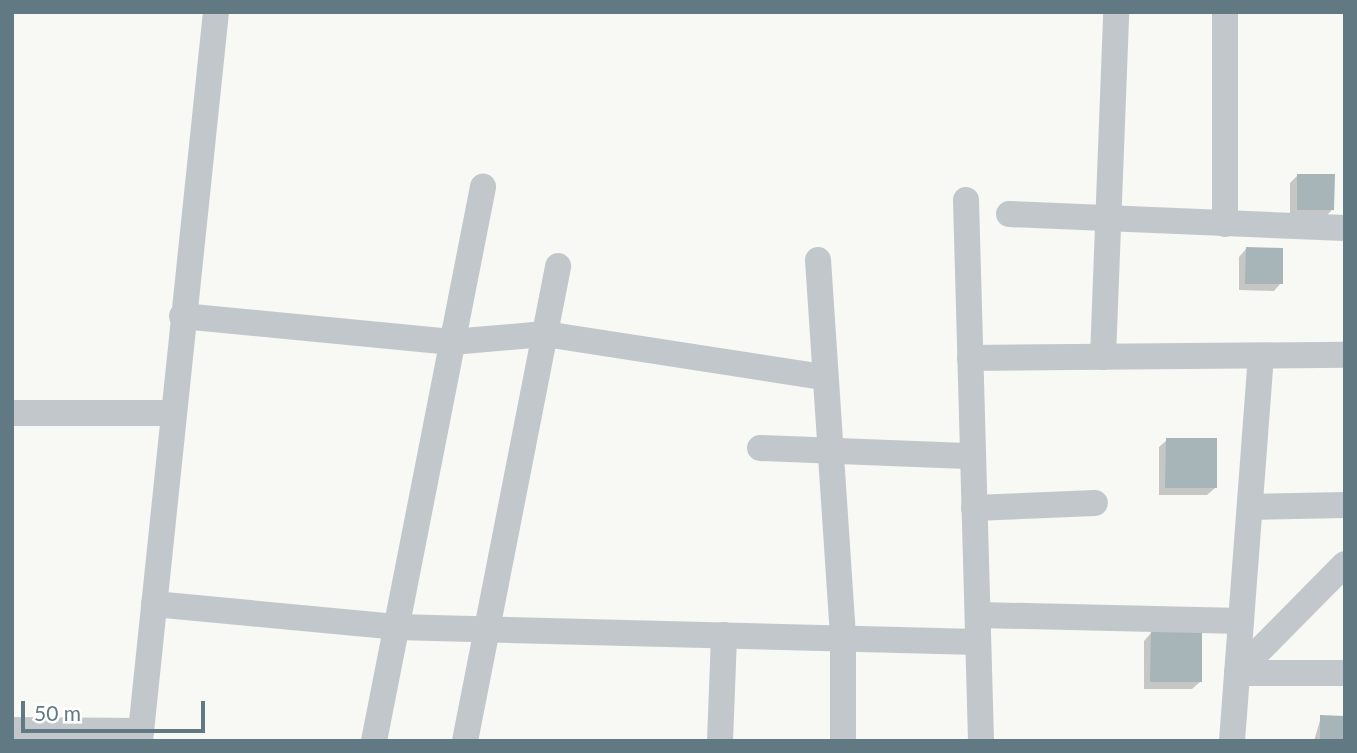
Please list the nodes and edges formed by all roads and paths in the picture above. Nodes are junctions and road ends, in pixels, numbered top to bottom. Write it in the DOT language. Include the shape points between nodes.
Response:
graph roads {
  1 [pos="216,12"];
  2 [pos="1116,12"];
  3 [pos="1225,12"];
  4 [pos="483,187"];
  5 [pos="965,200"];
  6 [pos="1009,214"];
  7 [pos="1108,219"];
  8 [pos="1225,224"];
  9 [pos="1345,228"];
  10 [pos="818,260"];
  11 [pos="558,266"];
  12 [pos="182,316"];
  13 [pos="545,334"];
  14 [pos="452,342"];
  15 [pos="1345,355"];
  16 [pos="1261,356"];
  17 [pos="1103,357"];
  18 [pos="970,358"];
  19 [pos="824,377"];
  20 [pos="12,413"];
  21 [pos="173,413"];
  22 [pos="760,448"];
  23 [pos="830,450"];
  24 [pos="973,456"];
  25 [pos="1095,503"];
  26 [pos="1345,505"];
  27 [pos="1250,507"];
  28 [pos="974,508"];
  29 [pos="1345,564"];
  30 [pos="154,604"];
  31 [pos="978,615"];
  32 [pos="1241,621"];
  33 [pos="396,627"];
  34 [pos="485,629"];
  35 [pos="724,635"];
  36 [pos="843,638"];
  37 [pos="978,642"];
  38 [pos="1237,673"];
  39 [pos="1345,673"];
  40 [pos="12,730"];
  41 [pos="141,736"];
  42 [pos="374,741"];
  43 [pos="465,741"];
  44 [pos="720,741"];
  45 [pos="843,741"];
  46 [pos="981,741"];
  47 [pos="1232,741"];
  1 -- 12 [label="street"];
  2 -- 7 [label="street"];
  3 -- 8 [label="street"];
  4 -- 14 [label="street"];
  5 -- 18 [label="street"];
  6 -- 7 [label="street"];
  7 -- 8 [label="street"];
  7 -- 17 [label="street"];
  8 -- 9 [label="street"];
  10 -- 19 [label="street"];
  11 -- 13 [label="street"];
  12 -- 14 [label="street"];
  12 -- 21 [label="street"];
  13 -- 14 [label="street"];
  13 -- 19 [label="street"];
  13 -- 34 [label="street"];
  14 -- 33 [label="street"];
  15 -- 16 [label="street"];
  16 -- 17 [label="street"];
  16 -- 27 [label="street"];
  17 -- 18 [label="street"];
  18 -- 24 [label="street"];
  19 -- 23 [label="street"];
  20 -- 21 [label="street"];
  21 -- 30 [label="street"];
  22 -- 23 [label="street"];
  23 -- 24 [label="street"];
  23 -- 36 [label="street"];
  24 -- 28 [label="street"];
  25 -- 28 [label="street"];
  26 -- 27 [label="street"];
  27 -- 32 [label="street"];
  28 -- 31 [label="street"];
  29 -- 38 [label="street"];
  30 -- 33 [label="street"];
  30 -- 41 [label="street"];
  31 -- 32 [label="street"];
  31 -- 37 [label="street"];
  32 -- 38 [label="street"];
  33 -- 34 [label="street"];
  33 -- 42 [label="street"];
  34 -- 35 [label="street"];
  34 -- 43 [label="street"];
  35 -- 36 [label="street"];
  35 -- 44 [label="street"];
  36 -- 37 [label="street"];
  36 -- 45 [label="street"];
  37 -- 46 [label="street"];
  38 -- 39 [label="street"];
  38 -- 47 [label="street"];
  40 -- 41 [label="street"];
}
